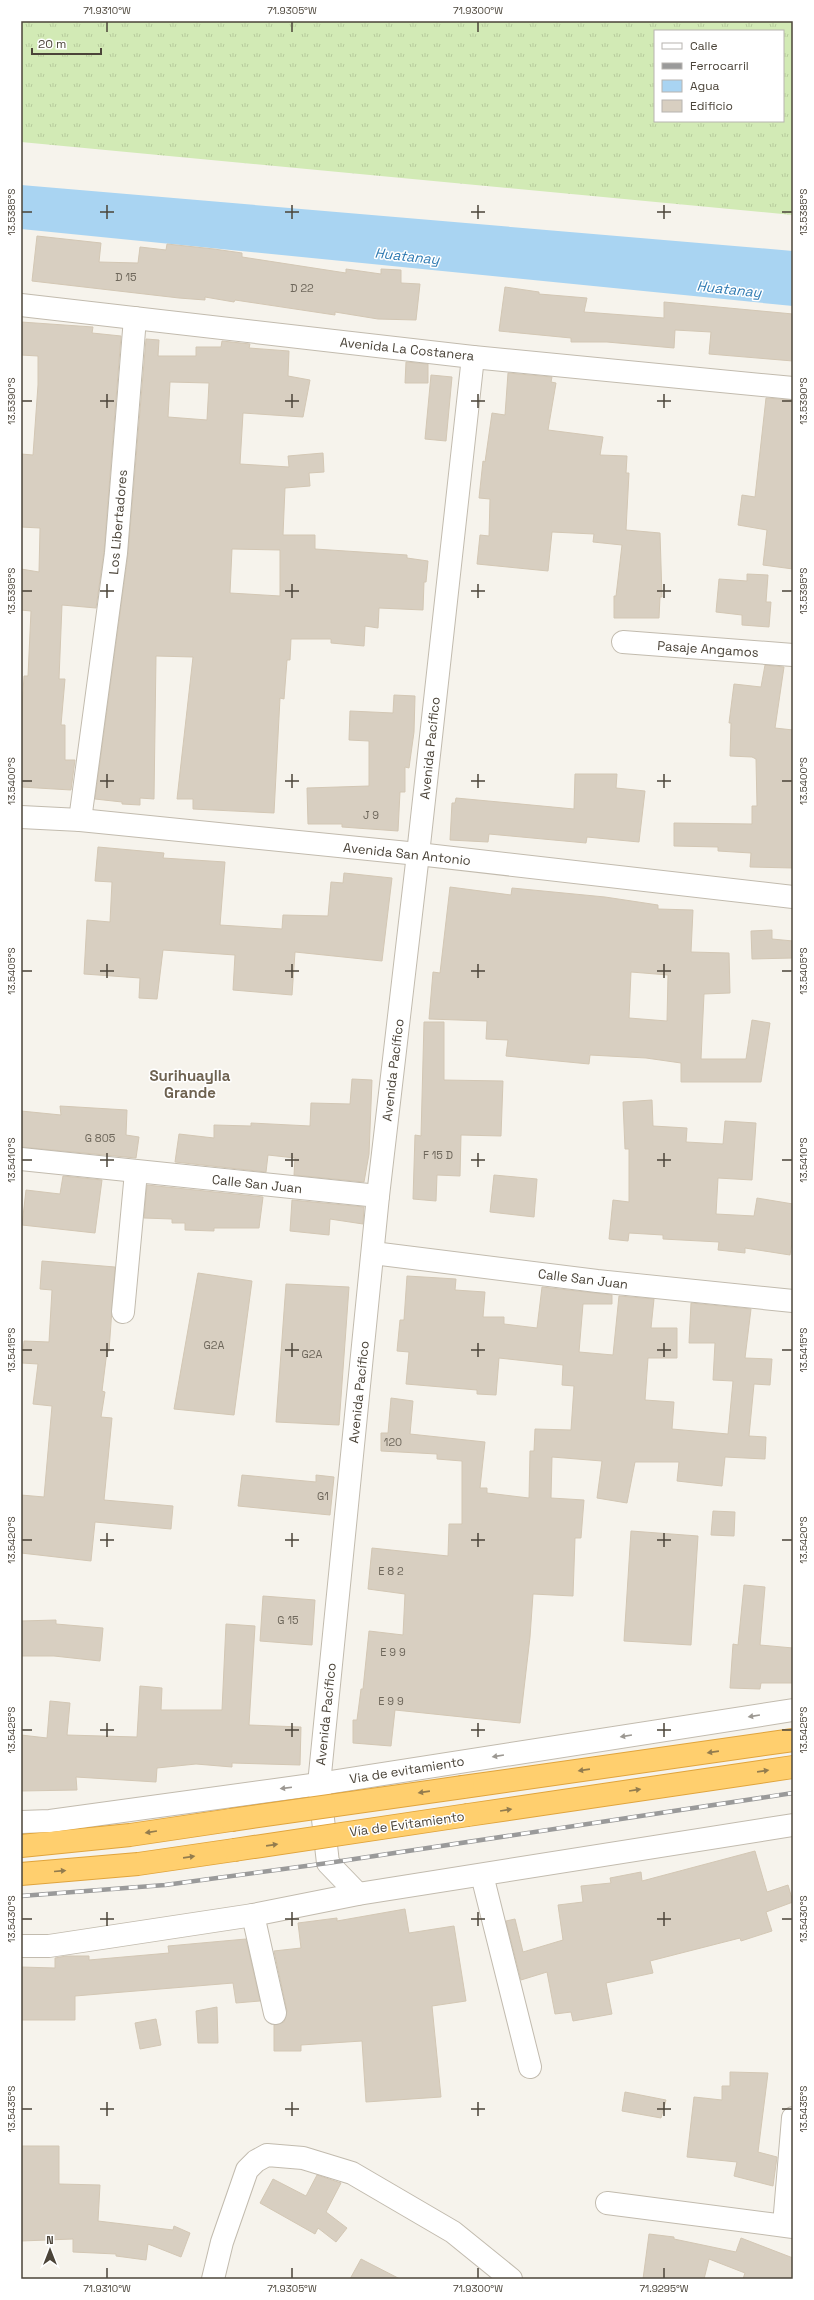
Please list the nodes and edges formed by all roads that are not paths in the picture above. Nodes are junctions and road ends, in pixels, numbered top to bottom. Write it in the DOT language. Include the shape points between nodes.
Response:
graph roads {
  1 [pos="21,305"];
  2 [pos="135,318"];
  3 [pos="473,356"];
  4 [pos="793,388"];
  5 [pos="623,642"];
  6 [pos="793,655"];
  7 [pos="21,817"];
  8 [pos="80,820"];
  9 [pos="418,854"];
  10 [pos="793,897"];
  11 [pos="21,1159"];
  12 [pos="136,1172"];
  13 [pos="378,1196"];
  14 [pos="373,1253"];
  15 [pos="793,1301"];
  16 [pos="123,1312"];
  17 [pos="793,1710"];
  18 [pos="793,1740"];
  19 [pos="793,1766"];
  20 [pos="319,1784"];
  21 [pos="21,1822"];
  22 [pos="793,1825"];
  23 [pos="21,1846"];
  24 [pos="21,1874"];
  25 [pos="482,1875"];
  26 [pos="358,1894"];
  27 [pos="253,1915"];
  28 [pos="21,1946"];
  29 [pos="275,2013"];
  30 [pos="530,2067"];
  31 [pos="793,2118"];
  32 [pos="608,2203"];
  33 [pos="788,2226"];
  34 [pos="213,2279"];
  35 [pos="511,2279"];
  1 -- 2 [label="street, Avenida La Costanera"];
  2 -- 3 [label="street, Avenida La Costanera"];
  2 -- 8 [label="street, Los Libertadores" via="116,554"];
  3 -- 4 [label="street, Avenida La Costanera"];
  3 -- 9 [label="street, Avenida Pacífico"];
  5 -- 6 [label="street, Pasaje Angamos"];
  7 -- 8 [label="street, Avenida San Antonio"];
  8 -- 9 [label="street, Avenida San Antonio"];
  9 -- 10 [label="street, Avenida San Antonio"];
  9 -- 13 [label="street, Avenida Pacífico"];
  11 -- 12 [label="street, Calle San Juan"];
  12 -- 13 [label="street, Calle San Juan"];
  12 -- 16 [label="street"];
  13 -- 14 [label="street, Avenida Pacífico"];
  14 -- 15 [label="street, Calle San Juan" via="597,1281"];
  14 -- 20 [label="street, Avenida Pacífico"];
  17 -- 20 [label="street, Via de evitamiento, one-way"];
  18 -- 23 [label="highway, one-way, bridge" via="130,1835"];
  24 -- 19 [label="highway, Vía de Evitamiento, one-way, bridge" via="138,1864"];
  20 -- 21 [label="street, Via de evitamiento, one-way" via="50,1821"];
  20 -- 26 [label="street, Avenida Pacífico" via="328,1863"];
  22 -- 25 [label="street"];
  25 -- 26 [label="street"];
  25 -- 30 [label="street"];
  26 -- 27 [label="street"];
  27 -- 28 [label="street" via="49,1946"];
  27 -- 29 [label="street"];
  31 -- 33 [label="street"];
  32 -- 33 [label="street"];
  34 -- 35 [label="street" via="222,2242 247,2170 267,2155 303,2158 352,2173 453,2232"];
}
